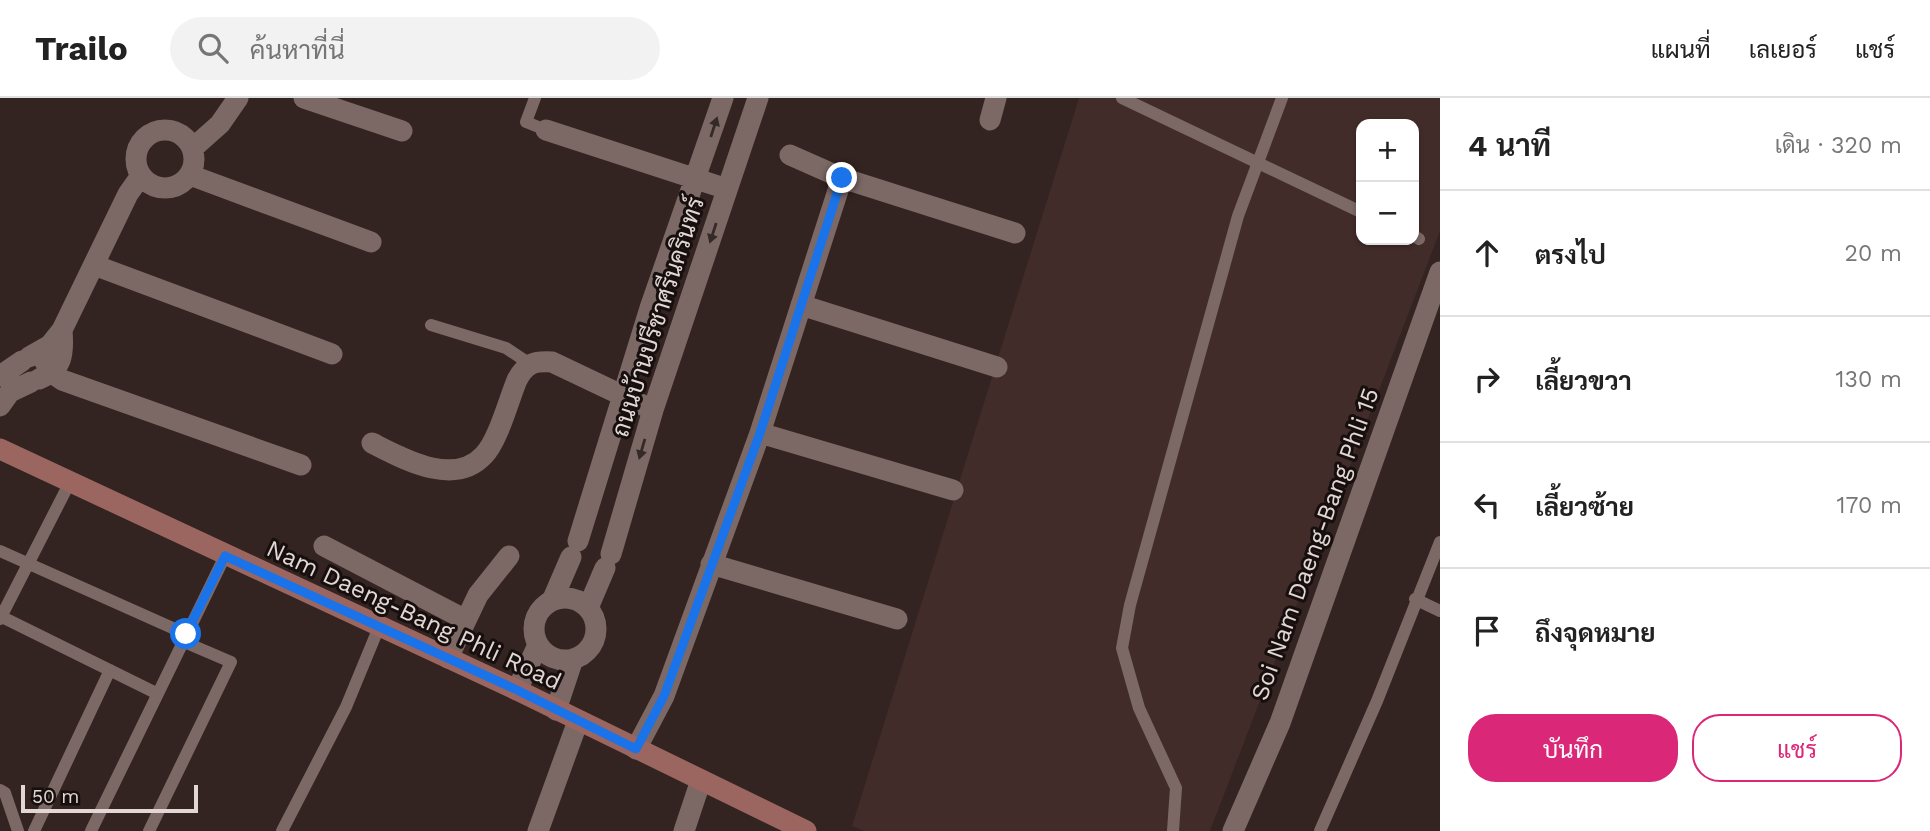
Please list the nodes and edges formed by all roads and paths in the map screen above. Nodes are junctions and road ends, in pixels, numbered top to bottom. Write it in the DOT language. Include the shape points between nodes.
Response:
graph roads {
  1 [pos="238,98"];
  2 [pos="304,98"];
  3 [pos="535,98"];
  4 [pos="723,98"];
  5 [pos="758,98"];
  6 [pos="996,98"];
  7 [pos="1122,98"];
  8 [pos="1282,98"];
  9 [pos="990,120"];
  10 [pos="546,130"];
  11 [pos="402,131"];
  12 [pos="193,148"];
  13 [pos="790,155"];
  14 [pos="1258,164"];
  15 [pos="190,175"];
  16 [pos="140,177"];
  17 [pos="697,177"];
  18 [pos="842,178"];
  19 [pos="727,189"];
  20 [pos="1356,210"];
  21 [pos="1015,233"];
  22 [pos="371,242"];
  23 [pos="94,265"];
  24 [pos="1440,272"];
  25 [pos="801,305"];
  26 [pos="431,325"];
  27 [pos="62,330"];
  28 [pos="332,354"];
  29 [pos="30,357"];
  30 [pos="530,364"];
  31 [pos="997,367"];
  32 [pos="0,376"];
  33 [pos="41,378"];
  34 [pos="621,397"];
  35 [pos="0,406"];
  36 [pos="653,410"];
  37 [pos="760,433"];
  38 [pos="372,443"];
  39 [pos="0,449"];
  40 [pos="300,465"];
  41 [pos="69,482"];
  42 [pos="953,490"];
  43 [pos="1440,542"];
  44 [pos="324,546"];
  45 [pos="0,551"];
  46 [pos="225,556"];
  47 [pos="509,556"];
  48 [pos="28,564"];
  49 [pos="711,564"];
  50 [pos="1415,599"];
  51 [pos="552,601"];
  52 [pos="588,608"];
  53 [pos="1440,611"];
  54 [pos="0,617"];
  55 [pos="464,618"];
  56 [pos="897,619"];
  57 [pos="379,627"];
  58 [pos="184,637"];
  59 [pos="538,645"];
  60 [pos="448,658"];
  61 [pos="573,659"];
  62 [pos="110,670"];
  63 [pos="517,690"];
  64 [pos="156,693"];
  65 [pos="555,710"];
  66 [pos="578,721"];
  67 [pos="636,749"];
  68 [pos="701,780"];
  69 [pos="0,790"];
  70 [pos="18,831"];
  71 [pos="34,831"];
  72 [pos="92,831"];
  73 [pos="149,831"];
  74 [pos="282,831"];
  75 [pos="538,831"];
  76 [pos="684,831"];
  77 [pos="806,831"];
  78 [pos="1172,831"];
  79 [pos="1233,831"];
  80 [pos="1321,831"];
  1 -- 12 [label="street" via="220,124"];
  2 -- 11 [label="street"];
  3 -- 10 [label="lane" via="526,122"];
  17 -- 4 [label="street, ถนนบ้านปรีชาศรีนครินทร์, one-way"];
  5 -- 19 [label="street, ถนนบ้านปรีชาศรีนครินทร์"];
  6 -- 9 [label="street"];
  7 -- 14 [label="lane"];
  8 -- 14 [label="lane"];
  10 -- 17 [label="street"];
  12 -- 15 [label="street" via="195,162"];
  12 -- 16 [label="street" via="184,136 171,130 157,130 144,137 135,164"];
  13 -- 18 [label="street"];
  14 -- 20 [label="lane"];
  14 -- 78 [label="lane" via="1234,229 1122,648 1139,708 1177,788"];
  15 -- 16 [label="street" via="180,185 166,189"];
  15 -- 22 [label="street"];
  16 -- 23 [label="street"];
  17 -- 19 [label="street"];
  17 -- 34 [label="street, ถนนบ้านปรีชาศรีนครินทร์"];
  18 -- 21 [label="street"];
  18 -- 25 [label="street"];
  19 -- 36 [label="street, ถนนบ้านปรีชาศรีนครินทร์, one-way"];
  23 -- 27 [label="street"];
  23 -- 28 [label="street"];
  24 -- 79 [label="street, Soi Nam Daeng-Bang Phli 15" via="1280,723"];
  25 -- 31 [label="street"];
  25 -- 37 [label="street"];
  26 -- 30 [label="lane" via="506,348"];
  27 -- 29 [label="street" via="50,345"];
  27 -- 33 [label="street" via="61,362"];
  29 -- 32 [label="street"];
  29 -- 33 [label="street"];
  30 -- 34 [label="street" via="552,362"];
  30 -- 38 [label="street" via="523,368 484,455 470,464 432,468"];
  33 -- 35 [label="street" via="10,392"];
  33 -- 40 [label="street" via="62,380"];
  34 -- 36 [label="street"];
  34 -- 51 [label="street, ถนนบ้านปรีชาศรีนครินทร์" via="574,549"];
  36 -- 52 [label="street, ถนนบ้านปรีชาศรีนครินทร์, one-way" via="608,561"];
  37 -- 42 [label="street"];
  37 -- 49 [label="street"];
  39 -- 41 [label="main road, Nam Daeng-Bang Phli Road"];
  41 -- 46 [label="main road, Nam Daeng-Bang Phli Road"];
  41 -- 48 [label="lane"];
  43 -- 50 [label="lane"];
  44 -- 55 [label="street"];
  45 -- 48 [label="lane"];
  46 -- 57 [label="main road, Nam Daeng-Bang Phli Road"];
  46 -- 58 [label="lane"];
  47 -- 55 [label="street"];
  48 -- 54 [label="lane"];
  48 -- 58 [label="lane"];
  49 -- 56 [label="street"];
  49 -- 67 [label="street" via="664,696"];
  50 -- 53 [label="lane"];
  50 -- 80 [label="lane"];
  51 -- 52 [label="street" via="572,599"];
  51 -- 59 [label="street" via="537,615"];
  52 -- 61 [label="street" via="594,619 594,639"];
  54 -- 62 [label="lane"];
  55 -- 60 [label="street"];
  57 -- 60 [label="main road, Nam Daeng-Bang Phli Road"];
  57 -- 74 [label="lane" via="345,707"];
  58 -- 64 [label="lane"];
  58 -- 73 [label="lane" via="231,662"];
  59 -- 61 [label="street" via="549,656"];
  59 -- 63 [label="street"];
  60 -- 63 [label="main road, Nam Daeng-Bang Phli Road"];
  61 -- 65 [label="street"];
  62 -- 64 [label="lane"];
  62 -- 71 [label="lane"];
  63 -- 65 [label="main road, Nam Daeng-Bang Phli Road"];
  64 -- 72 [label="lane"];
  65 -- 66 [label="main road, Nam Daeng-Bang Phli Road"];
  66 -- 67 [label="main road, Nam Daeng-Bang Phli Road"];
  66 -- 75 [label="street"];
  67 -- 68 [label="main road, Nam Daeng-Bang Phli Road"];
  68 -- 76 [label="street"];
  68 -- 77 [label="main road, Nam Daeng-Bang Phli Road"];
  69 -- 70 [label="lane"];
}
